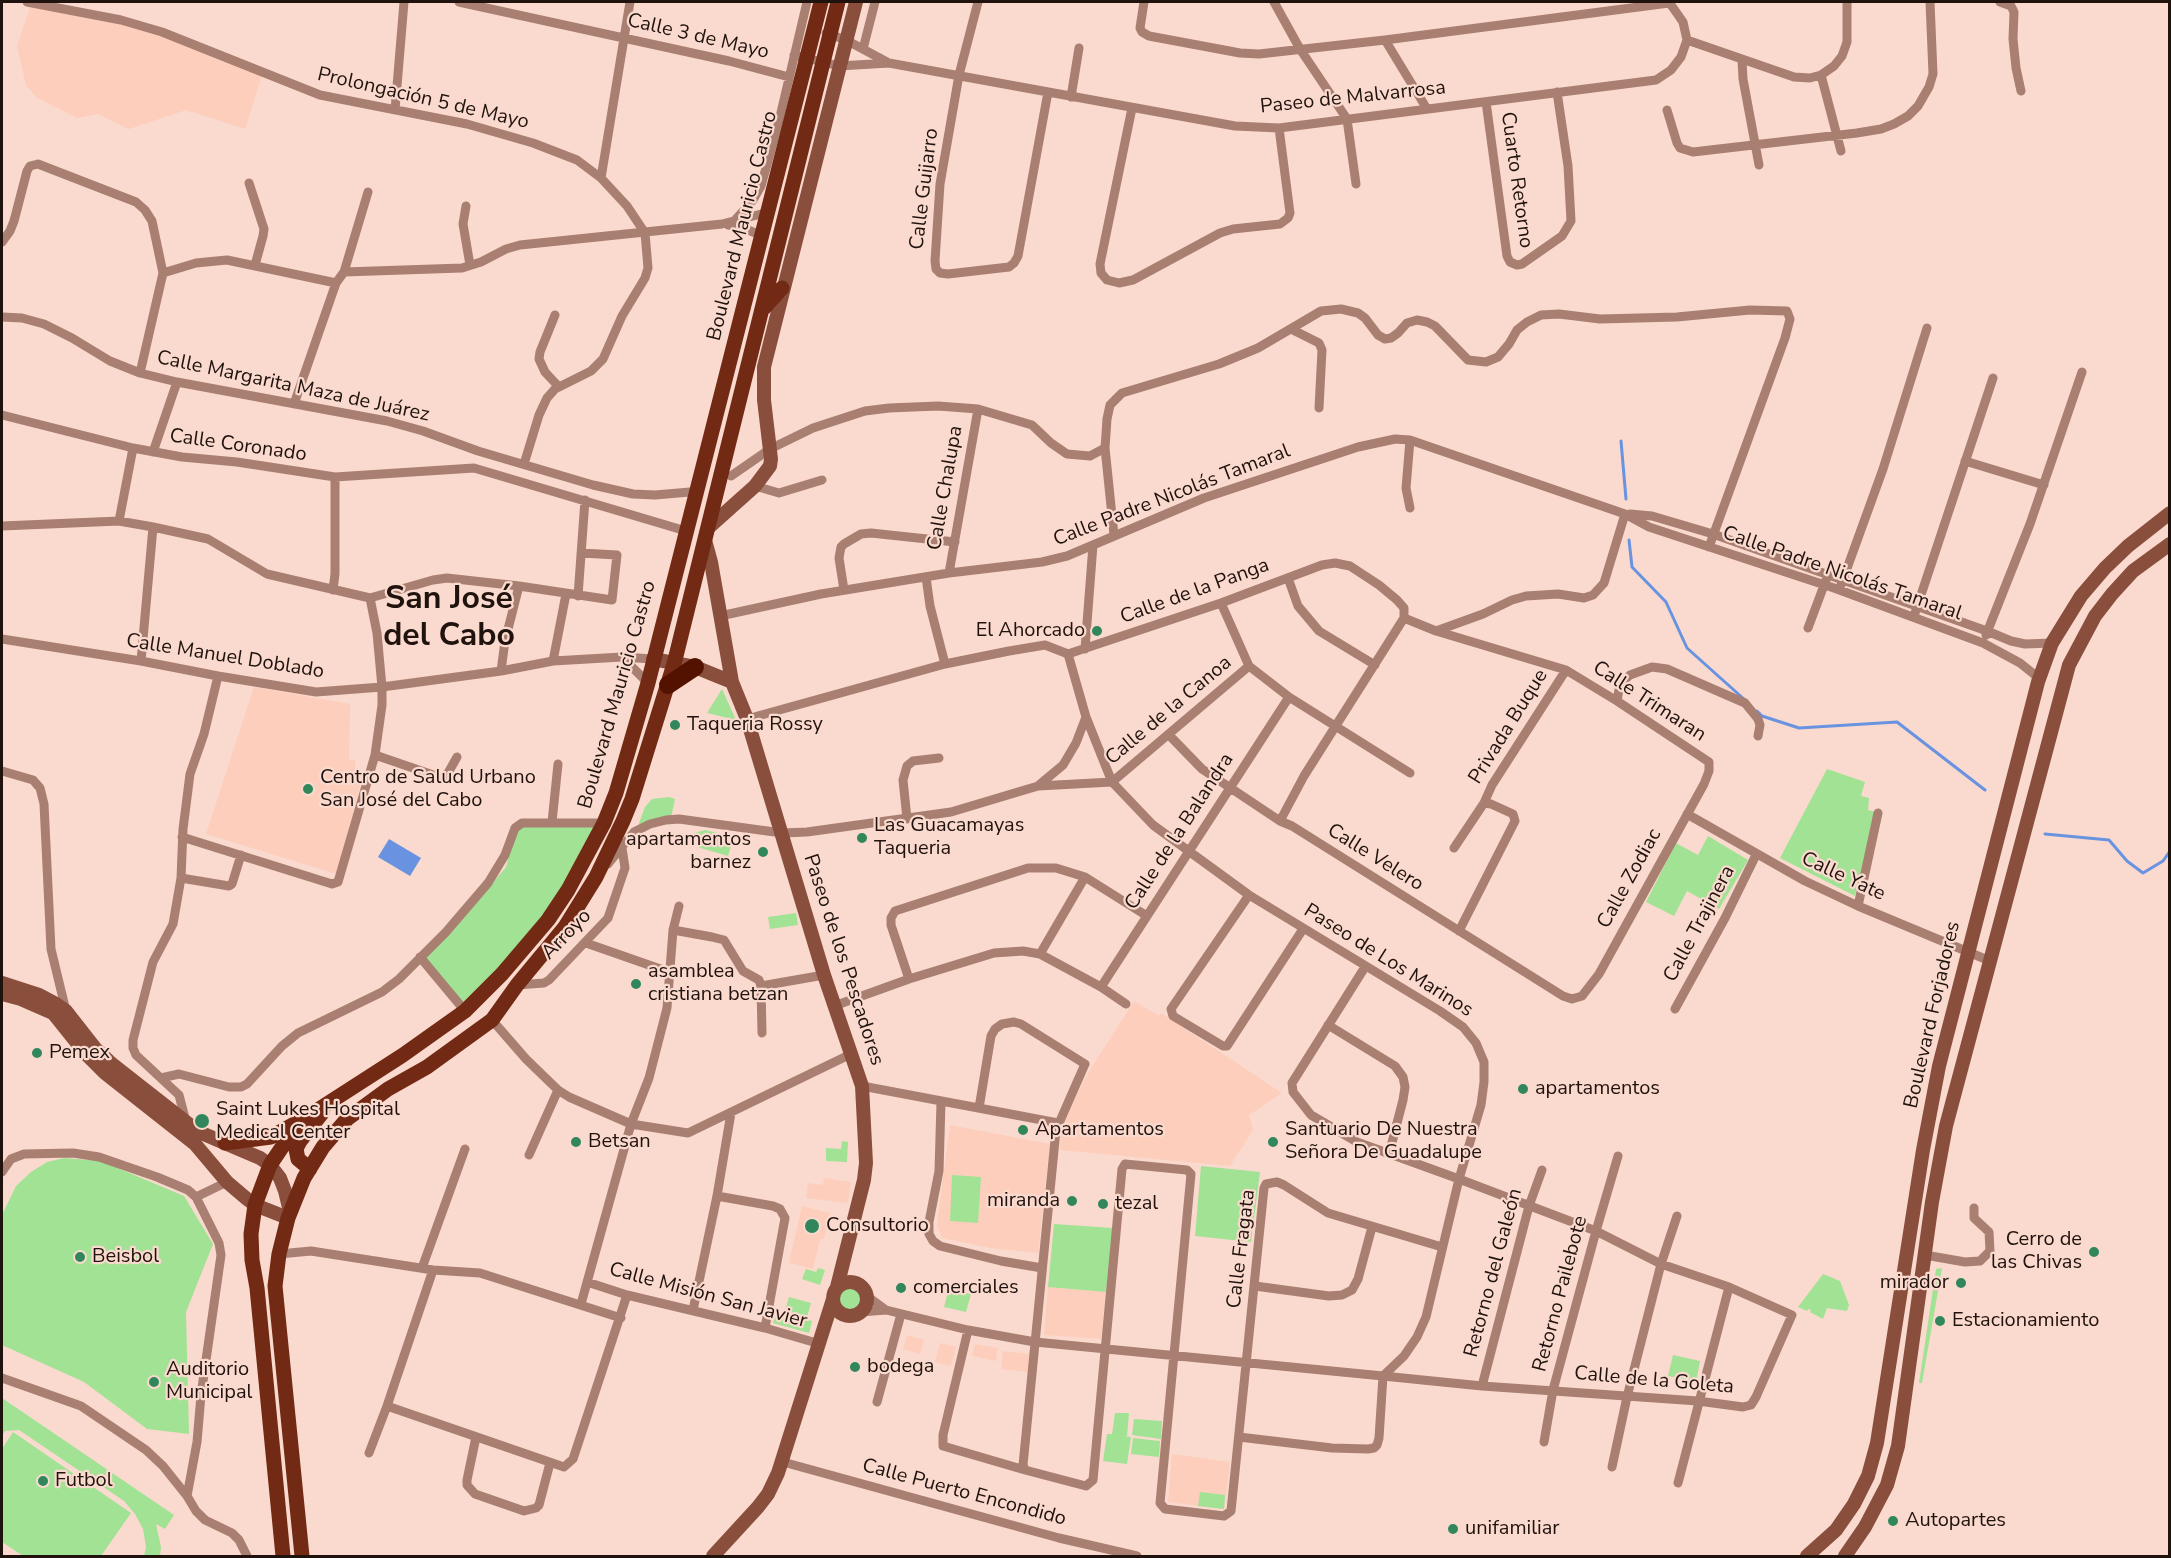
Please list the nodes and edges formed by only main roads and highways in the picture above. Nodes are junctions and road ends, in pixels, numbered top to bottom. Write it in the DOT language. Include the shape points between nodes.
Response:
graph roads {
  1 [pos="821,2"];
  2 [pos="838,2"];
  3 [pos="855,2"];
  4 [pos="782,288"];
  5 [pos="762,310"];
  6 [pos="2169,513"];
  7 [pos="706,534"];
  8 [pos="2169,544"];
  9 [pos="653,659"];
  10 [pos="674,664"];
  11 [pos="695,667"];
  12 [pos="732,682"];
  13 [pos="668,685"];
  14 [pos="2,983"];
  15 [pos="2,994"];
  16 [pos="334,1099"];
  17 [pos="299,1122"];
  18 [pos="225,1143"];
  19 [pos="270,1166"];
  20 [pos="310,1169"];
  21 [pos="255,1205"];
  22 [pos="289,1215"];
  23 [pos="845,1257"];
  24 [pos="857,1283"];
  25 [pos="835,1293"];
  26 [pos="856,1314"];
  27 [pos="821,1341"];
  28 [pos="283,1557"];
  29 [pos="302,1557"];
  30 [pos="713,1557"];
  31 [pos="1807,1557"];
  32 [pos="1845,1557"];
  1 -- 9 [label="main road, Boulevard Mauricio Castro" via="808,27 784,123 769,212"];
  2 -- 5 [label="main road, Boulevard Mauricio Castro"];
  3 -- 4 [label="main road"];
  4 -- 5 [label="main road"];
  4 -- 7 [label="main road" via="764,367 770,466"];
  5 -- 7 [label="main road, Boulevard Mauricio Castro"];
  6 -- 31 [label="main road, Boulevard Forjadores" via="2104,568 2081,596 2052,643 2038,682 1930,1109 1877,1443 1868,1476 1854,1504 1836,1530"];
  7 -- 10 [label="main road, Boulevard Mauricio Castro"];
  7 -- 12 [label="main road, Paseo de los Pescadores"];
  8 -- 32 [label="main road, Boulevard Forjadores" via="2133,571 2112,594 2095,616 2069,665 1946,1126 1898,1446 1887,1485"];
  9 -- 10 [label="main road"];
  9 -- 16 [label="main road, Boulevard Mauricio Castro" via="604,823 548,920 465,1011"];
  10 -- 11 [label="main road"];
  10 -- 13 [label="main road, Boulevard Mauricio Castro"];
  11 -- 12 [label="main road"];
  11 -- 13 [label="highway"];
  12 -- 23 [label="main road, Paseo de los Pescadores" via="862,1086 866,1164"];
  13 -- 20 [label="main road, Boulevard Mauricio Castro" via="632,799 596,877 565,927 492,1020 347,1119"];
  14 -- 18 [label="main road" via="39,995 66,1011 112,1064 199,1132"];
  15 -- 21 [label="main road" via="53,1013 105,1073 195,1144 228,1182"];
  16 -- 17 [label="main road, Boulevard Mauricio Castro"];
  16 -- 20 [label="main road" via="296,1149 298,1159"];
  17 -- 18 [label="main road" via="271,1137"];
  17 -- 19 [label="main road, Boulevard Mauricio Castro"];
  18 -- 19 [label="main road"];
  19 -- 21 [label="main road, Boulevard Mauricio Castro"];
  19 -- 22 [label="main road" via="280,1178"];
  20 -- 22 [label="main road, Boulevard Mauricio Castro"];
  21 -- 22 [label="main road"];
  21 -- 28 [label="main road, Boulevard Mauricio Castro" via="252,1260"];
  22 -- 29 [label="main road, Boulevard Mauricio Castro" via="275,1286"];
  23 -- 24 [label="main road"];
  23 -- 25 [label="main road, Paseo de los Pescadores"];
  24 -- 25 [label="main road" via="848,1282"];
  24 -- 26 [label="main road" via="867,1296 865,1307"];
  25 -- 26 [label="main road" via="840,1312"];
  25 -- 27 [label="main road, Paseo de los Pescadores"];
  26 -- 27 [label="main road"];
  27 -- 30 [label="main road, Paseo de los Pescadores" via="783,1462 768,1494"];
}
